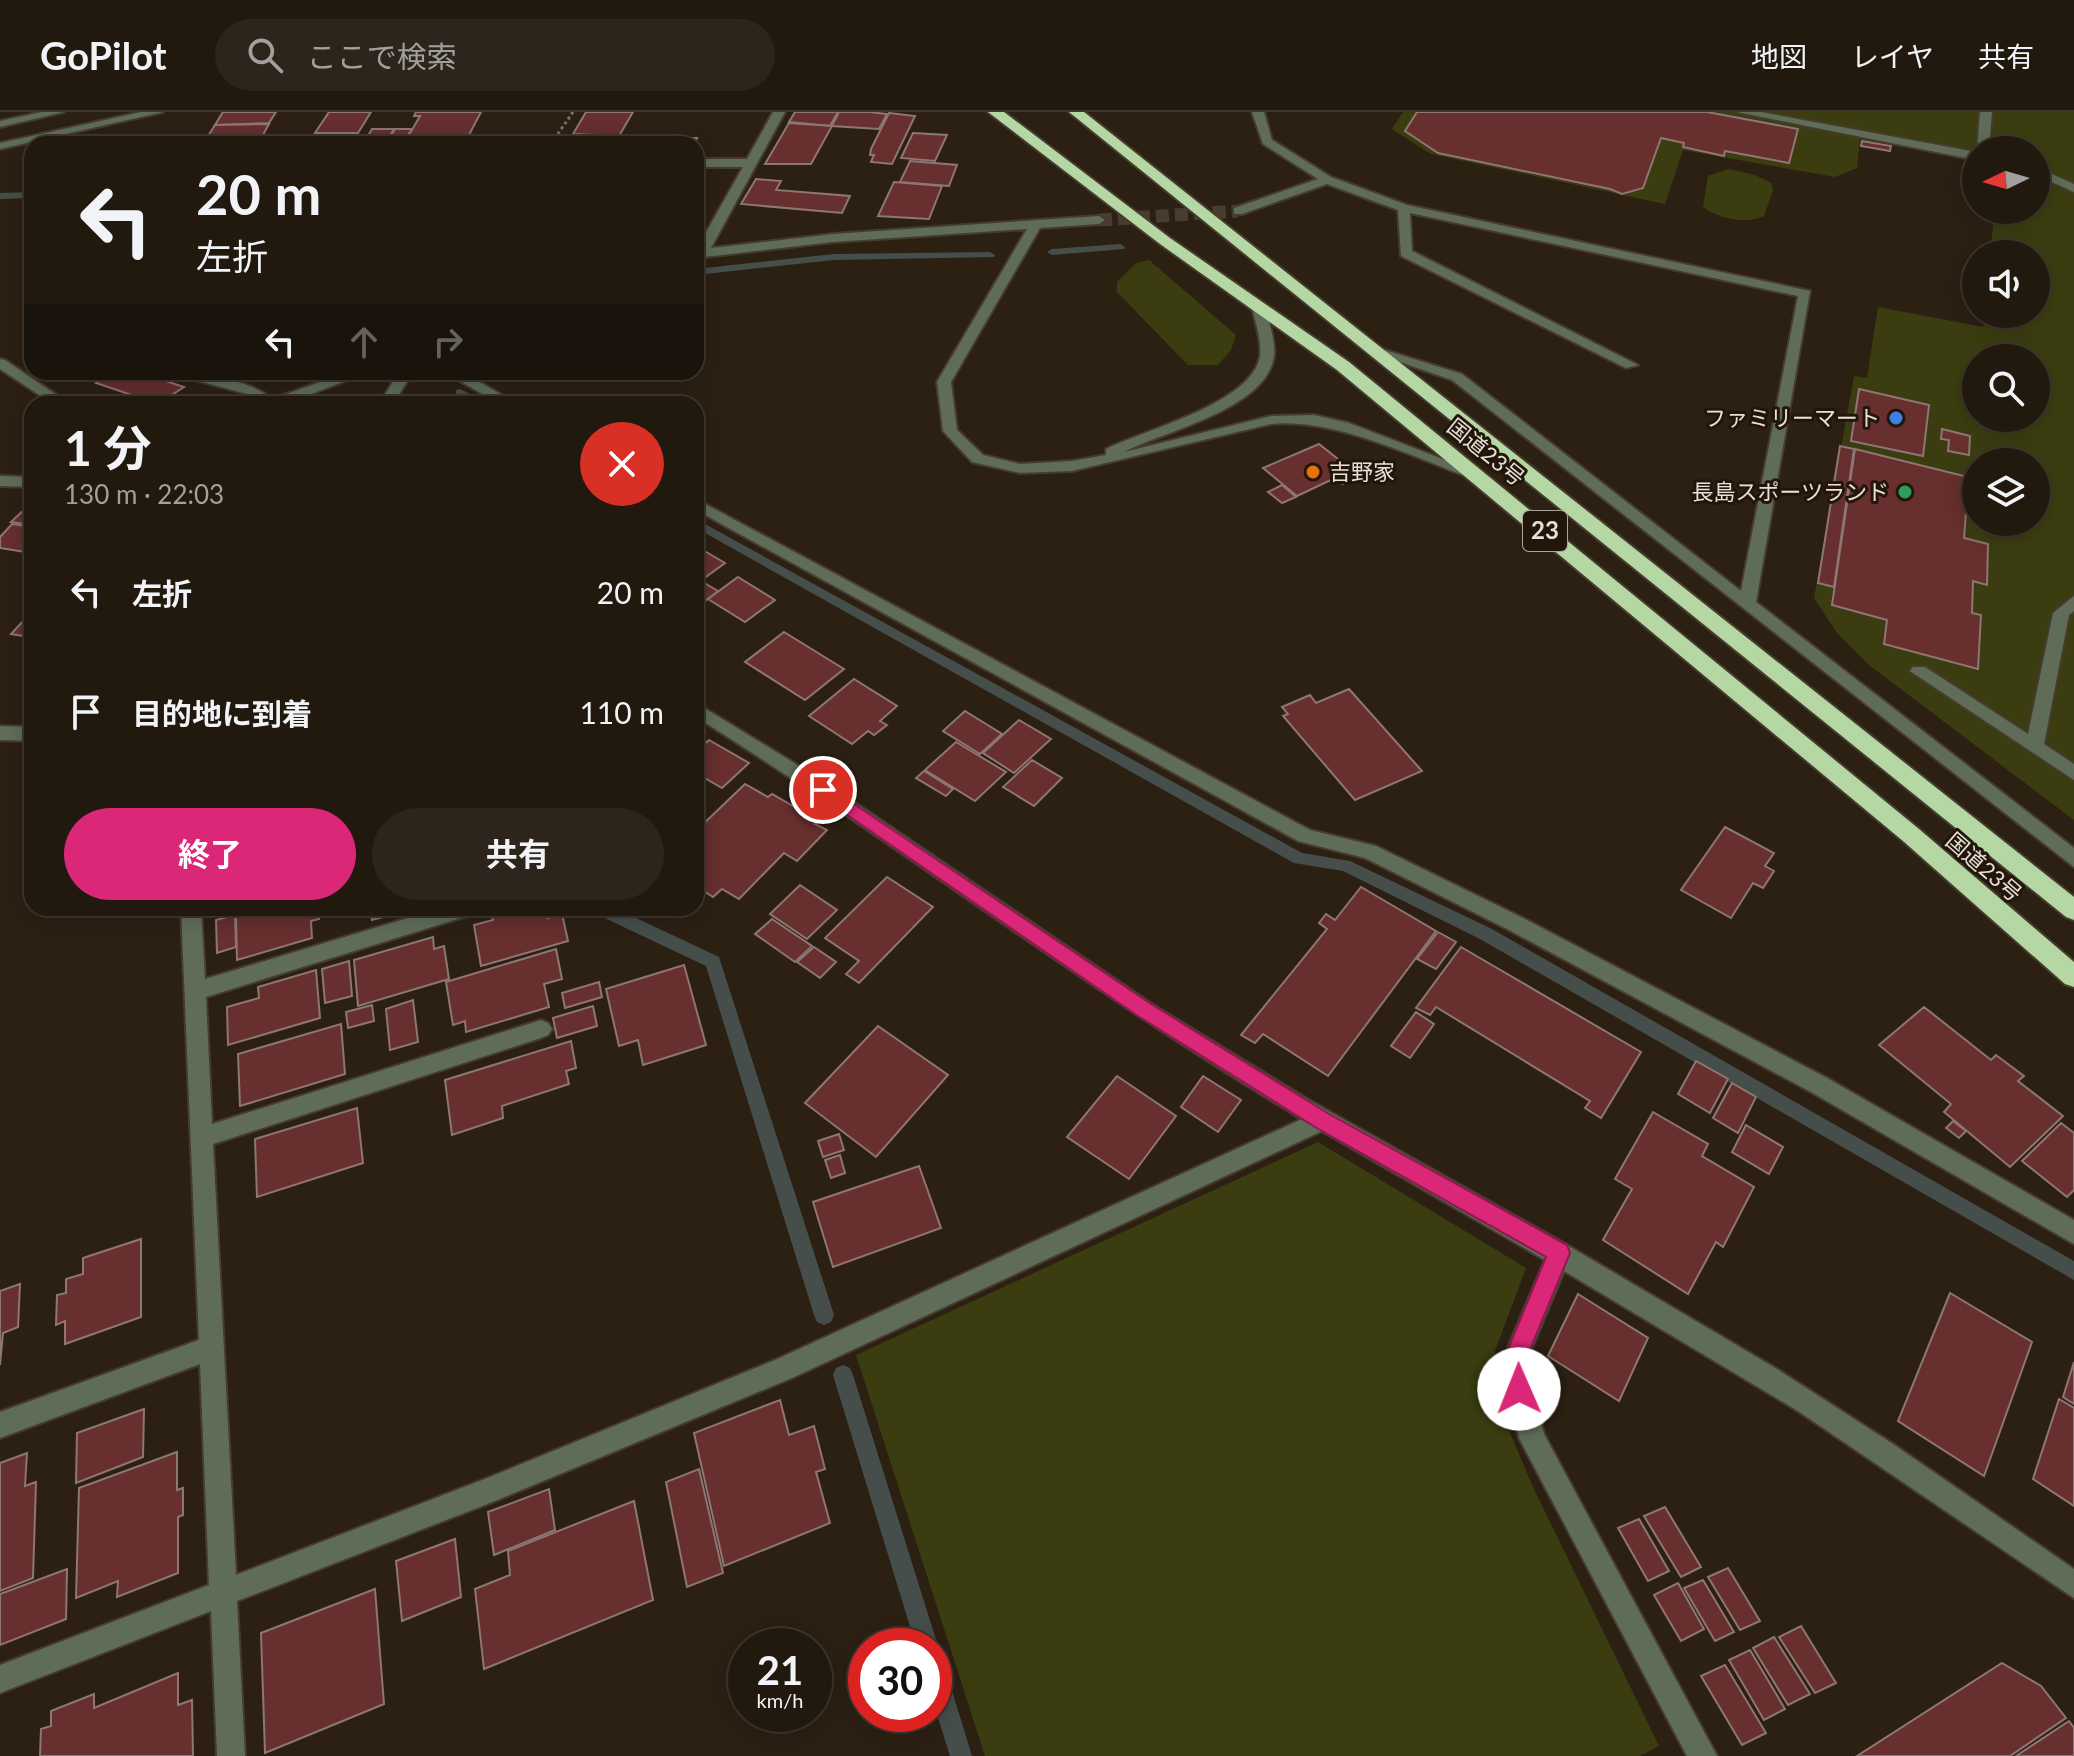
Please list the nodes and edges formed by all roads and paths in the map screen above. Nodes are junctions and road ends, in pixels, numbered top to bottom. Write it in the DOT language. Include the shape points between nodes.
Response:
graph roads {
  1 [pos="58,112"];
  2 [pos="157,112"];
  3 [pos="573,112"];
  4 [pos="779,112"];
  5 [pos="995,112"];
  6 [pos="1076,112"];
  7 [pos="1258,112"];
  8 [pos="1743,112"];
  9 [pos="1986,112"];
  10 [pos="0,124"];
  11 [pos="46,136"];
  12 [pos="556,136"];
  13 [pos="1984,136"];
  14 [pos="24,141"];
  15 [pos="0,146"];
  16 [pos="1962,153"];
  17 [pos="704,163"];
  18 [pos="751,163"];
  19 [pos="2050,177"];
  20 [pos="1327,180"];
  21 [pos="2074,188"];
  22 [pos="1404,208"];
  23 [pos="1238,211"];
  24 [pos="1099,220"];
  25 [pos="1036,224"];
  26 [pos="704,244"];
  27 [pos="704,252"];
  28 [pos="1259,307"];
  29 [pos="1375,351"];
  30 [pos="0,363"];
  31 [pos="1631,365"];
  32 [pos="24,379"];
  33 [pos="26,380"];
  34 [pos="206,380"];
  35 [pos="339,380"];
  36 [pos="466,380"];
  37 [pos="51,396"];
  38 [pos="261,396"];
  39 [pos="293,396"];
  40 [pos="496,396"];
  41 [pos="1094,462"];
  42 [pos="1477,475"];
  43 [pos="0,481"];
  44 [pos="24,482"];
  45 [pos="704,508"];
  46 [pos="2074,602"];
  47 [pos="1747,604"];
  48 [pos="1919,671"];
  49 [pos="704,714"];
  50 [pos="0,733"];
  51 [pos="24,734"];
  52 [pos="2035,745"];
  53 [pos="2074,773"];
  54 [pos="2074,859"];
  55 [pos="2074,910"];
  56 [pos="191,916"];
  57 [pos="441,916"];
  58 [pos="2074,977"];
  59 [pos="195,991"];
  60 [pos="541,1029"];
  61 [pos="1322,1120"];
  62 [pos="201,1138"];
  63 [pos="2074,1233"];
  64 [pos="1559,1253"];
  65 [pos="210,1348"];
  66 [pos="0,1425"];
  67 [pos="2074,1585"];
  68 [pos="224,1591"];
  69 [pos="0,1679"];
  70 [pos="231,1756"];
  71 [pos="1703,1756"];
  1 -- 10 [label="street"];
  2 -- 11 [label="street"];
  3 -- 12 [label="path"];
  4 -- 18 [label="street"];
  5 -- 28 [label="highway, 国道23号 / 23"];
  6 -- 29 [label="highway, 国道23号 / 23"];
  7 -- 20 [label="street" via="1267,142"];
  8 -- 16 [label="street"];
  9 -- 13 [label="street"];
  14 -- 15 [label="street"];
  17 -- 18 [label="street"];
  18 -- 26 [label="street"];
  19 -- 21 [label="street"];
  20 -- 22 [label="street"];
  20 -- 23 [label="street"];
  22 -- 31 [label="street" via="1406,253"];
  22 -- 47 [label="street" via="1805,294"];
  24 -- 25 [label="street"];
  25 -- 27 [label="street"];
  25 -- 41 [label="street" via="944,382 942,410 956,442 988,464 1023,470"];
  28 -- 41 [label="street" via="1267,357 1258,379 1240,395 1135,437"];
  28 -- 42 [label="highway, 国道23号 / 23" via="1343,366"];
  29 -- 47 [label="street" via="1457,377"];
  29 -- 55 [label="highway, 国道23号 / 23"];
  30 -- 32 [label="street"];
  33 -- 37 [label="street"];
  34 -- 38 [label="street"];
  35 -- 39 [label="street"];
  36 -- 40 [label="street"];
  41 -- 42 [label="street" via="1271,420 1316,419"];
  42 -- 58 [label="highway, 国道23号 / 23"];
  43 -- 44 [label="street"];
  45 -- 63 [label="street" via="1305,836 1369,851 1542,937 1819,1085"];
  46 -- 52 [label="street" via="2061,613"];
  47 -- 54 [label="street"];
  48 -- 52 [label="street"];
  49 -- 61 [label="street" via="774,756 1145,1010"];
  50 -- 51 [label="street"];
  52 -- 53 [label="street"];
  56 -- 59 [label="street"];
  57 -- 59 [label="street"];
  59 -- 62 [label="street"];
  60 -- 62 [label="street"];
  61 -- 64 [label="street"];
  61 -- 68 [label="street" via="783,1369 490,1490"];
  62 -- 65 [label="street"];
  64 -- 67 [label="street" via="1772,1380"];
  64 -- 71 [label="street" via="1513,1364 1532,1438"];
  65 -- 66 [label="street"];
  65 -- 68 [label="street"];
  68 -- 69 [label="street"];
  68 -- 70 [label="street"];
}
